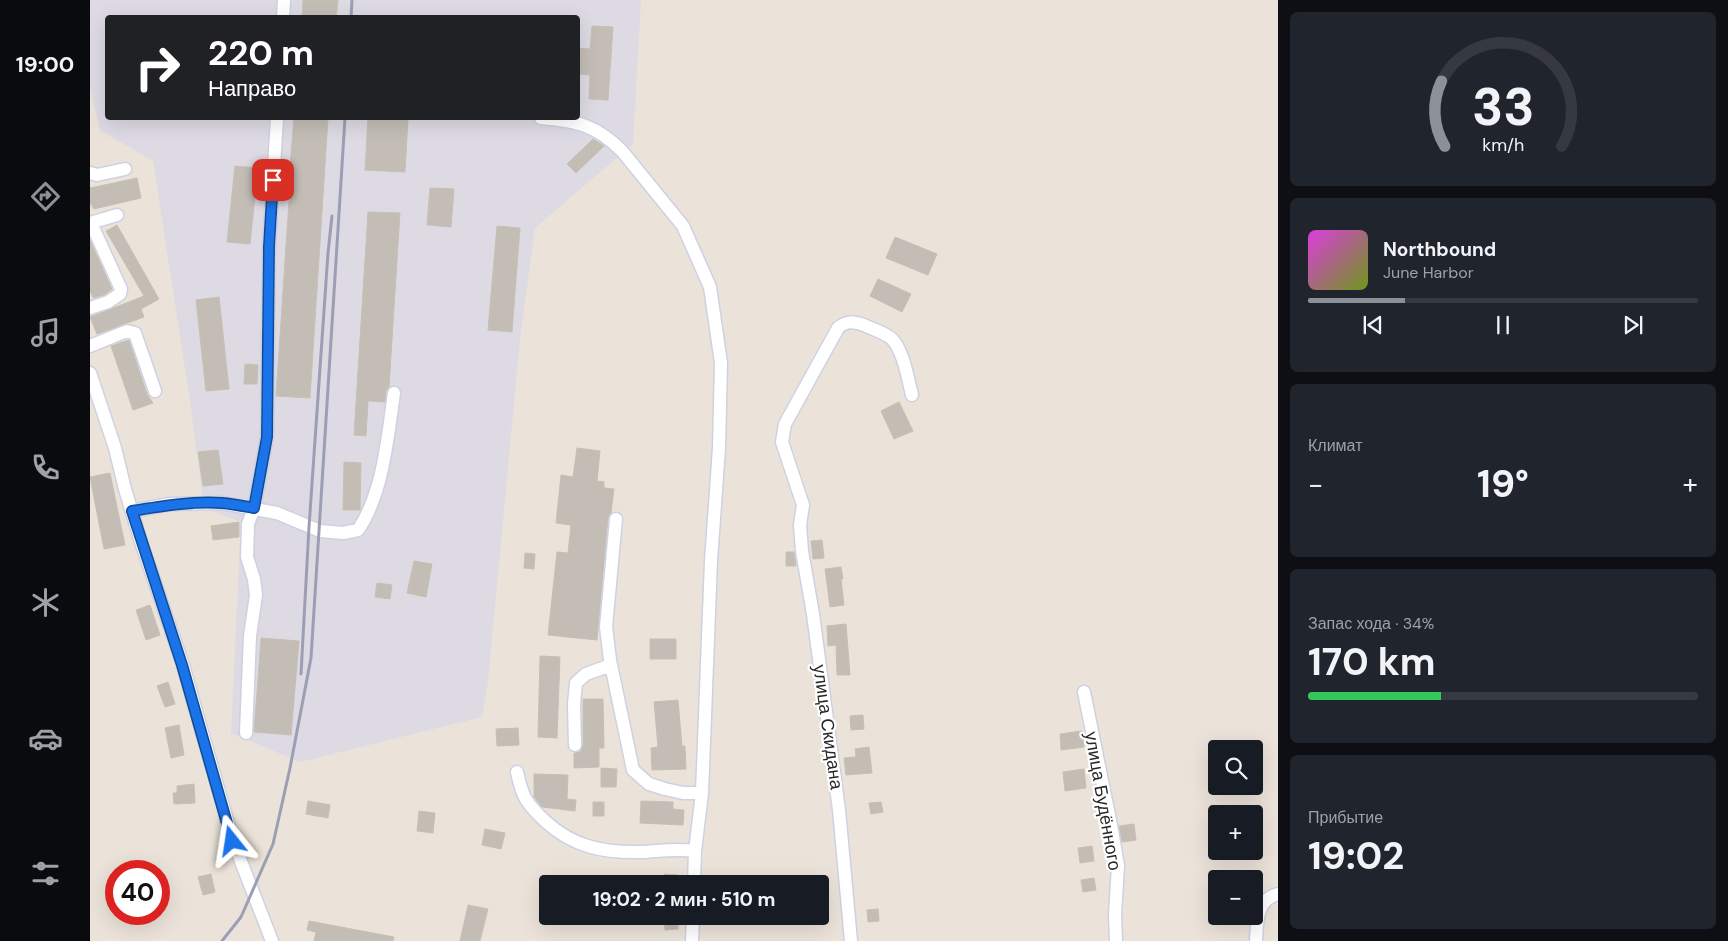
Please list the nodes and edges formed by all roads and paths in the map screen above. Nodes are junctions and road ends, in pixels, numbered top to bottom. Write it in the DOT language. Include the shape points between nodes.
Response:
graph roads {
  1 [pos="284,0"];
  2 [pos="283,15"];
  3 [pos="277,120"];
  4 [pos="566,120"];
  5 [pos="125,168"];
  6 [pos="90,174"];
  7 [pos="118,215"];
  8 [pos="90,223"];
  9 [pos="90,308"];
  10 [pos="90,346"];
  11 [pos="90,373"];
  12 [pos="155,391"];
  13 [pos="394,393"];
  14 [pos="912,394"];
  15 [pos="254,508"];
  16 [pos="132,511"];
  17 [pos="616,519"];
  18 [pos="611,665"];
  19 [pos="1084,692"];
  20 [pos="246,734"];
  21 [pos="575,746"];
  22 [pos="517,772"];
  23 [pos="702,793"];
  24 [pos="695,851"];
  25 [pos="694,875"];
  26 [pos="1278,894"];
  27 [pos="693,925"];
  28 [pos="272,941"];
  29 [pos="692,941"];
  30 [pos="851,941"];
  31 [pos="1116,941"];
  32 [pos="1256,941"];
  1 -- 2 [label="street"];
  3 -- 15 [label="street" via="269,246 267,437"];
  4 -- 23 [label="street" via="594,128 622,151 683,226 710,288 721,363"];
  5 -- 6 [label="street"];
  7 -- 8 [label="street"];
  8 -- 9 [label="street" via="121,289 120,294 108,302"];
  10 -- 12 [label="street" via="127,331 135,333"];
  11 -- 16 [label="street"];
  13 -- 15 [label="street" via="384,461 368,517 358,530 343,533 320,531 277,513"];
  14 -- 30 [label="street, улица Скидана" via="898,347 891,338 850,321 843,323 785,424 782,442 804,505 800,525 802,551 839,810"];
  15 -- 16 [label="street" via="222,503 170,504"];
  15 -- 20 [label="street" via="248,524 247,557 256,596 250,636"];
  16 -- 28 [label="street" via="182,665 232,841"];
  17 -- 18 [label="street" via="606,627"];
  18 -- 21 [label="street" via="586,674 576,682"];
  18 -- 23 [label="street" via="633,770 649,784 665,790"];
  19 -- 31 [label="street, улица Будённого" via="1118,865"];
  22 -- 24 [label="street" via="527,804 554,829 579,844 597,850"];
  23 -- 24 [label="street"];
  24 -- 25 [label="street"];
  26 -- 32 [label="street" via="1262,903"];
  27 -- 29 [label="street"];
}
